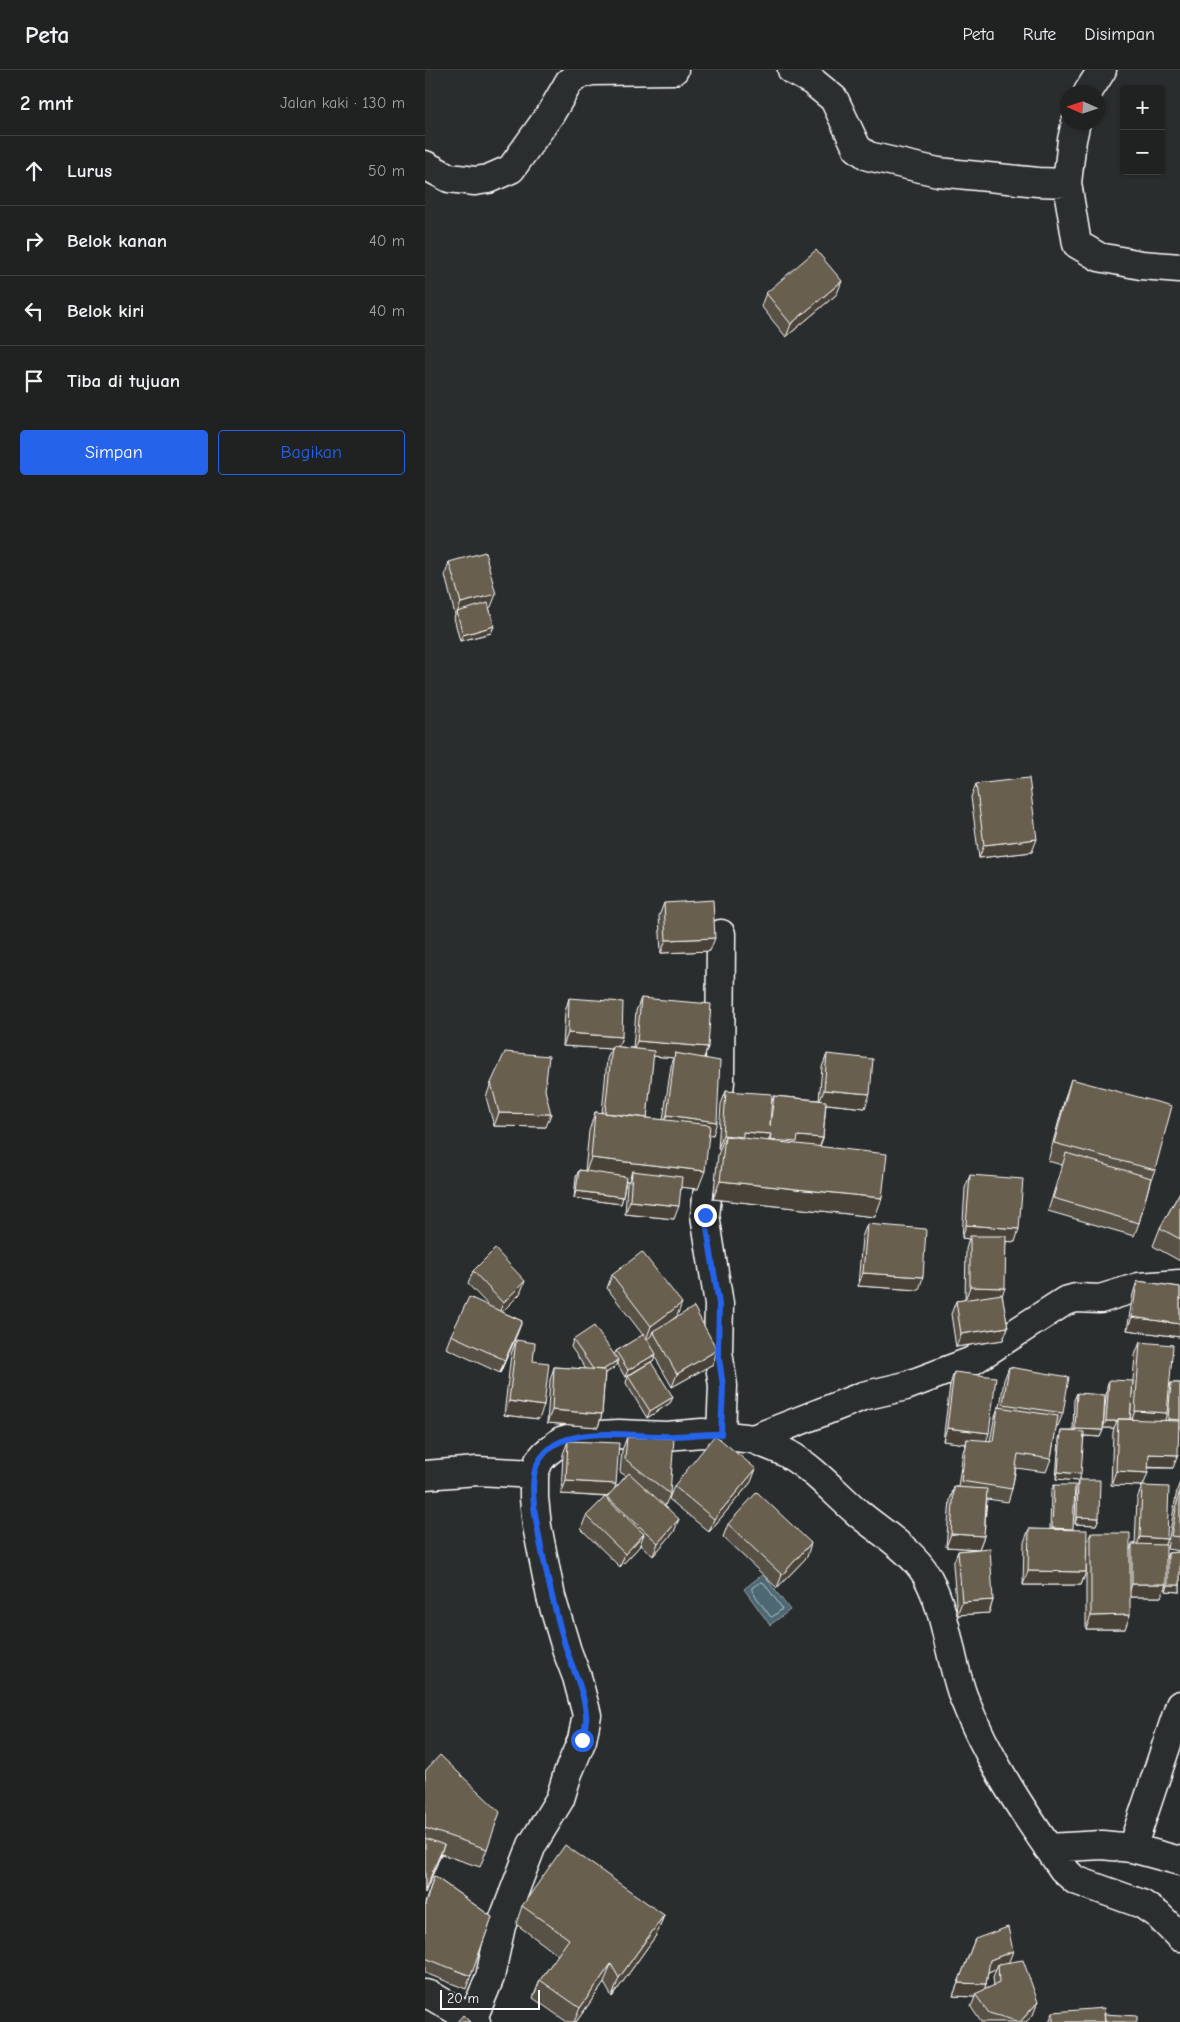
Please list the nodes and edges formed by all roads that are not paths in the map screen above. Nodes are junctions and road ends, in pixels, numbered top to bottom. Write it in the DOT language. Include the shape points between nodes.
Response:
graph roads {
  1 [pos="674,70"];
  2 [pos="792,70"];
  3 [pos="1102,70"];
  4 [pos="1092,85"];
  5 [pos="1074,130"];
  6 [pos="425,165"];
  7 [pos="1067,182"];
  8 [pos="1180,268"];
  9 [pos="721,934"];
  10 [pos="1180,1284"];
  11 [pos="721,1434"];
  12 [pos="753,1439"];
  13 [pos="534,1474"];
  14 [pos="425,1475"];
  15 [pos="1180,1705"];
  16 [pos="1048,1848"];
  17 [pos="1132,1848"];
  18 [pos="1180,1861"];
  19 [pos="1180,1937"];
  20 [pos="425,1994"];
  21 [pos="474,2020"];
  1 -- 6 [label="street" via="591,71 578,75 569,82 511,169 488,179 449,178"];
  2 -- 7 [label="street" via="812,81 834,100 857,148 868,156 938,172"];
  3 -- 4 [label="street"];
  5 -- 7 [label="street"];
  7 -- 8 [label="street" via="1077,244 1099,257"];
  9 -- 11 [label="street" via="720,1082 705,1215 719,1304 718,1351 723,1386"];
  10 -- 12 [label="street" via="1139,1287 1100,1299 1065,1301 972,1361 906,1386 863,1396"];
  11 -- 12 [label="street"];
  11 -- 13 [label="street" via="579,1436 553,1446 539,1461"];
  12 -- 16 [label="street" via="788,1454 817,1475 918,1563 934,1592 950,1655 980,1736"];
  13 -- 14 [label="street" via="477,1471"];
  13 -- 21 [label="street" via="537,1526 551,1597 587,1716 582,1740 560,1799 532,1845 501,1926 490,1977"];
  15 -- 17 [label="street"];
  16 -- 17 [label="street" via="1102,1845"];
  16 -- 19 [label="street" via="1075,1880 1142,1904"];
  17 -- 18 [label="street"];
  20 -- 21 [label="street"];
}
